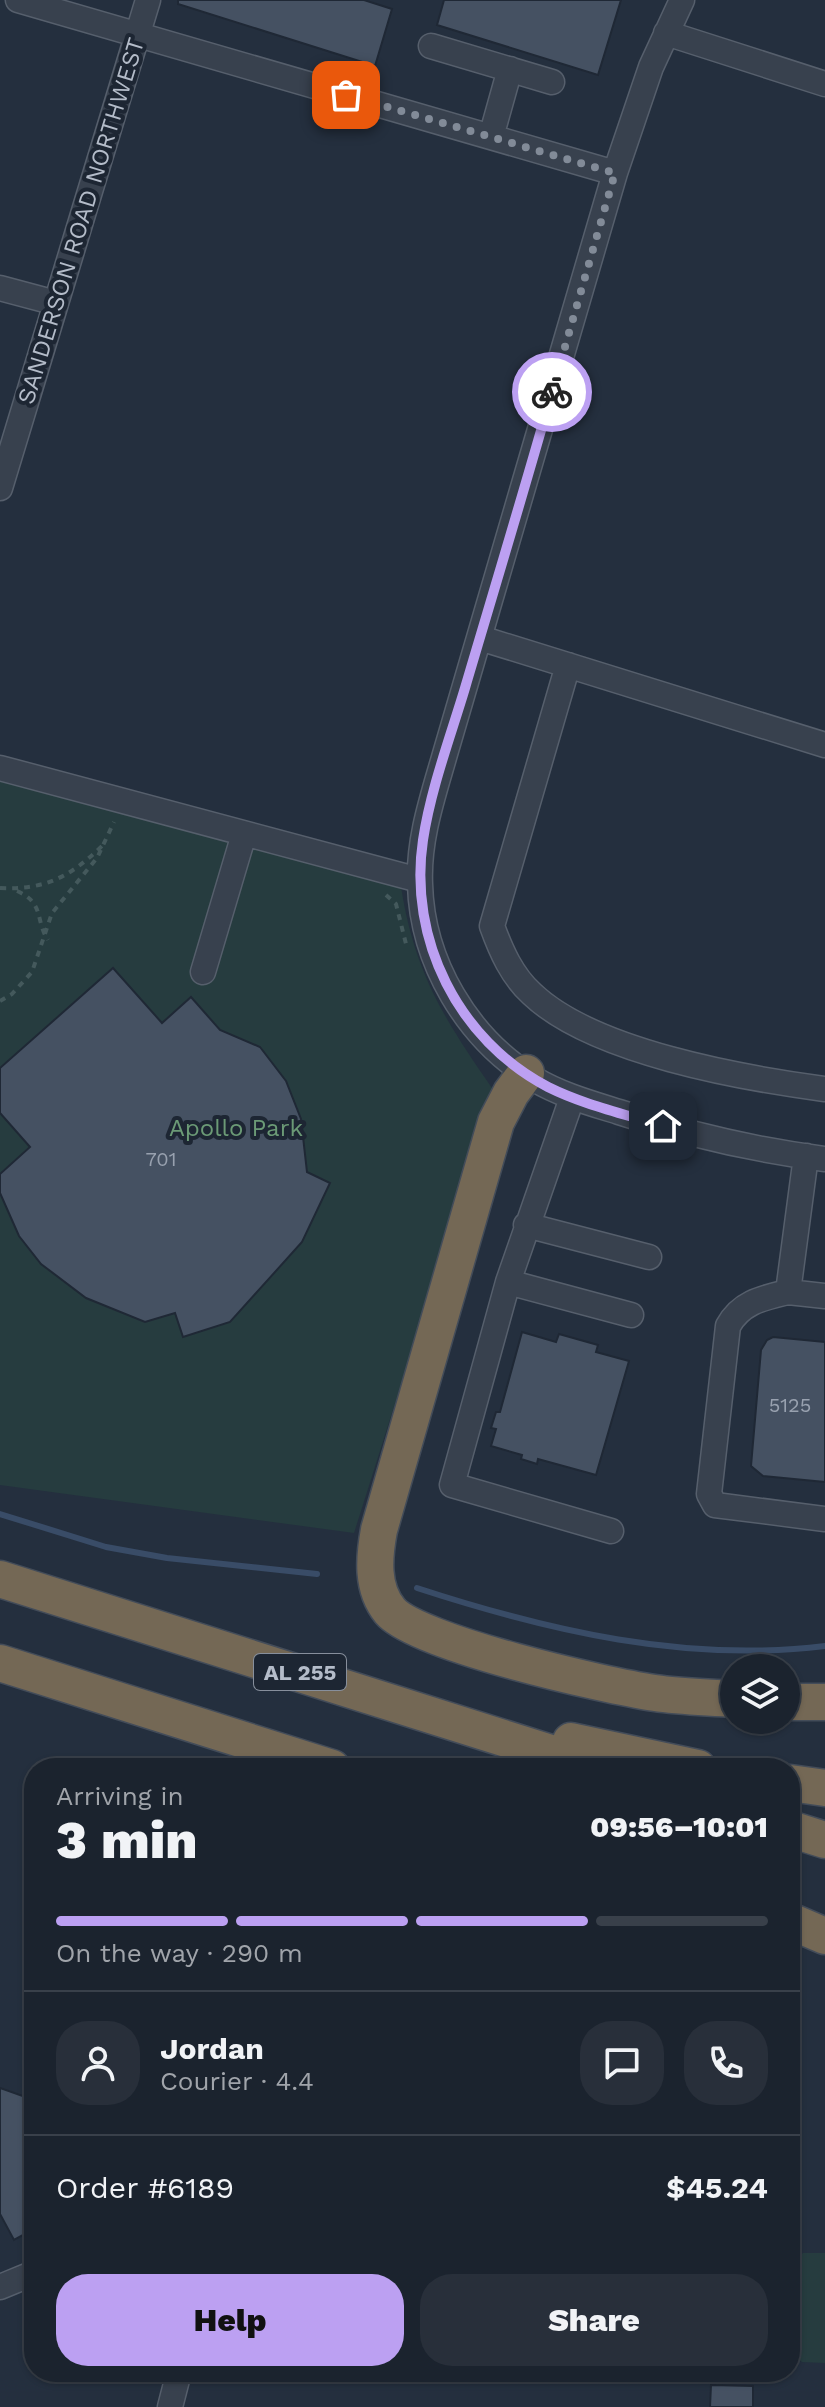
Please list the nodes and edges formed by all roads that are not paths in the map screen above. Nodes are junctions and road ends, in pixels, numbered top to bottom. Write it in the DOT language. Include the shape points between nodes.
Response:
graph roads {
  1 [pos="18,0"];
  2 [pos="148,0"];
  3 [pos="682,0"];
  4 [pos="666,33"];
  5 [pos="136,35"];
  6 [pos="431,46"];
  7 [pos="510,69"];
  8 [pos="552,82"];
  9 [pos="825,84"];
  10 [pos="491,137"];
  11 [pos="615,173"];
  12 [pos="0,288"];
  13 [pos="56,303"];
  14 [pos="0,488"];
  15 [pos="480,638"];
  16 [pos="568,665"];
  17 [pos="825,745"];
  18 [pos="0,768"];
  19 [pos="244,834"];
  20 [pos="419,880"];
  21 [pos="203,972"];
  22 [pos="526,1073"];
  23 [pos="825,1089"];
  24 [pos="572,1098"];
  25 [pos="815,1158"];
  26 [pos="526,1225"];
  27 [pos="649,1257"];
  28 [pos="508,1282"];
  29 [pos="788,1292"];
  30 [pos="825,1296"];
  31 [pos="631,1315"];
  32 [pos="825,1519"];
  33 [pos="611,1531"];
  34 [pos="0,1579"];
  35 [pos="0,1663"];
  36 [pos="720,1698"];
  37 [pos="800,1702"];
  38 [pos="825,1702"];
  39 [pos="412,1708"];
  40 [pos="300,1758"];
  41 [pos="567,1758"];
  42 [pos="650,1758"];
  43 [pos="800,1784"];
  44 [pos="825,1788"];
  45 [pos="800,1832"];
  46 [pos="825,1840"];
  47 [pos="800,1914"];
  48 [pos="825,1922"];
  49 [pos="800,1925"];
  50 [pos="825,1936"];
  51 [pos="24,2277"];
  52 [pos="0,2287"];
  53 [pos="176,2382"];
  54 [pos="170,2407"];
  1 -- 5 [label="street"];
  2 -- 5 [label="street, SANDERSON ROAD NORTHWEST"];
  3 -- 4 [label="street"];
  4 -- 9 [label="street"];
  4 -- 11 [label="street"];
  5 -- 10 [label="street"];
  5 -- 13 [label="street, SANDERSON ROAD NORTHWEST"];
  6 -- 7 [label="street"];
  7 -- 8 [label="street"];
  7 -- 10 [label="street"];
  10 -- 11 [label="street"];
  11 -- 15 [label="street"];
  12 -- 13 [label="street"];
  13 -- 14 [label="street, SANDERSON ROAD NORTHWEST"];
  15 -- 16 [label="street"];
  15 -- 20 [label="street" via="430,807"];
  16 -- 17 [label="street"];
  16 -- 23 [label="street" via="492,926 503,956 531,993 567,1021 618,1043"];
  18 -- 19 [label="street"];
  19 -- 20 [label="street"];
  19 -- 21 [label="street"];
  20 -- 22 [label="street" via="423,923 441,975 485,1039"];
  22 -- 24 [label="street"];
  22 -- 36 [label="highway" via="496,1122 379,1530 374,1559 384,1602 401,1622 460,1646 656,1694"];
  24 -- 25 [label="street" via="663,1126"];
  24 -- 26 [label="street"];
  25 -- 29 [label="street"];
  26 -- 27 [label="street"];
  26 -- 28 [label="street"];
  28 -- 31 [label="street"];
  28 -- 33 [label="street" via="452,1485"];
  29 -- 30 [label="street"];
  29 -- 32 [label="street" via="756,1300 734,1314 728,1326 709,1494 715,1505"];
  34 -- 39 [label="highway, AL 255"];
  35 -- 40 [label="highway"];
  37 -- 38 [label="highway"];
  39 -- 41 [label="highway, AL 255"];
  39 -- 42 [label="highway"];
  43 -- 44 [label="highway"];
  45 -- 46 [label="highway"];
  47 -- 48 [label="highway"];
  49 -- 50 [label="highway"];
  51 -- 52 [label="street"];
  53 -- 54 [label="street"];
}
